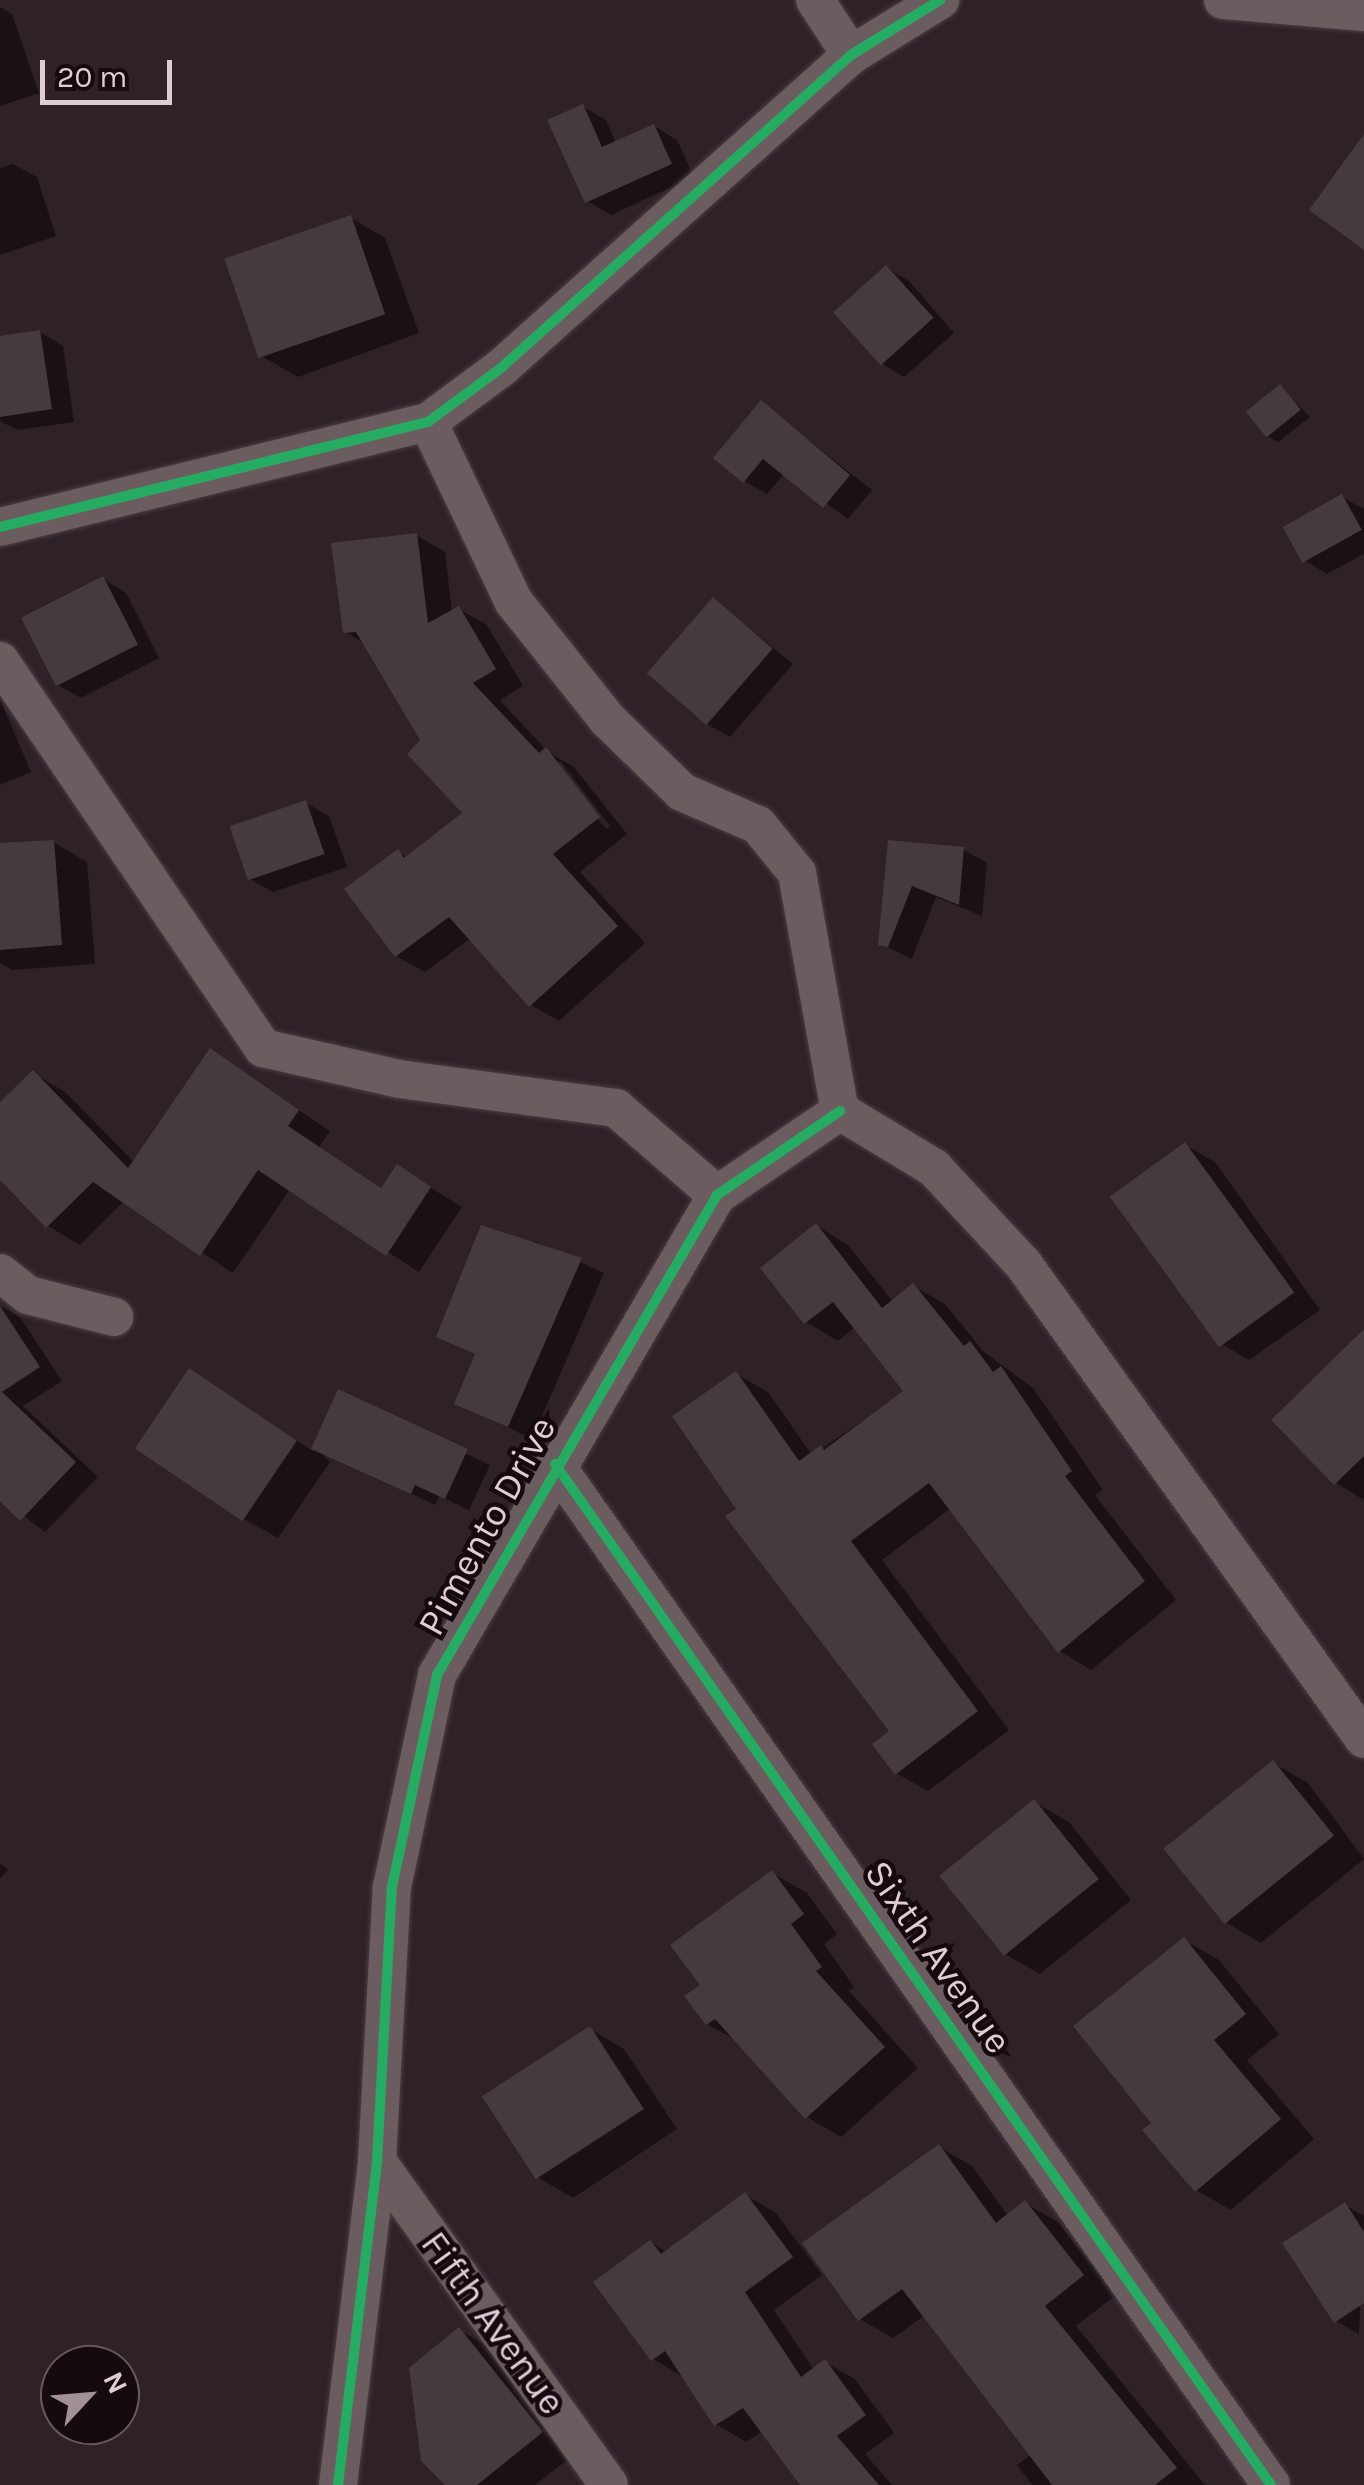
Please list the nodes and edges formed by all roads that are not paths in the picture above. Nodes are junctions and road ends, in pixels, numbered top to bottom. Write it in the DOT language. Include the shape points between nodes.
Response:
graph roads {
  1 [pos="815,0"];
  2 [pos="940,0"];
  3 [pos="1223,0"];
  4 [pos="1364,12"];
  5 [pos="851,55"];
  6 [pos="428,422"];
  7 [pos="0,527"];
  8 [pos="0,661"];
  9 [pos="840,1111"];
  10 [pos="716,1194"];
  11 [pos="0,1273"];
  12 [pos="114,1316"];
  13 [pos="555,1464"];
  14 [pos="1364,1738"];
  15 [pos="377,2160"];
  16 [pos="338,2485"];
  17 [pos="609,2485"];
  18 [pos="1271,2485"];
  1 -- 5 [label="street"];
  2 -- 5 [label="street"];
  3 -- 4 [label="street"];
  5 -- 6 [label="street" via="501,368"];
  6 -- 7 [label="street"];
  6 -- 9 [label="street" via="514,602 608,720 682,792 758,824 797,873"];
  8 -- 10 [label="street" via="263,1048 399,1079 616,1108"];
  9 -- 10 [label="street, Pimento Drive"];
  9 -- 14 [label="street" via="934,1168 1024,1265"];
  10 -- 13 [label="street, Pimento Drive"];
  11 -- 12 [label="street" via="28,1295"];
  13 -- 15 [label="street, Pimento Drive" via="437,1675 392,1887"];
  13 -- 18 [label="street, Sixth Avenue"];
  15 -- 16 [label="street, Pimento Drive"];
  15 -- 17 [label="street, Fifth Avenue"];
}
